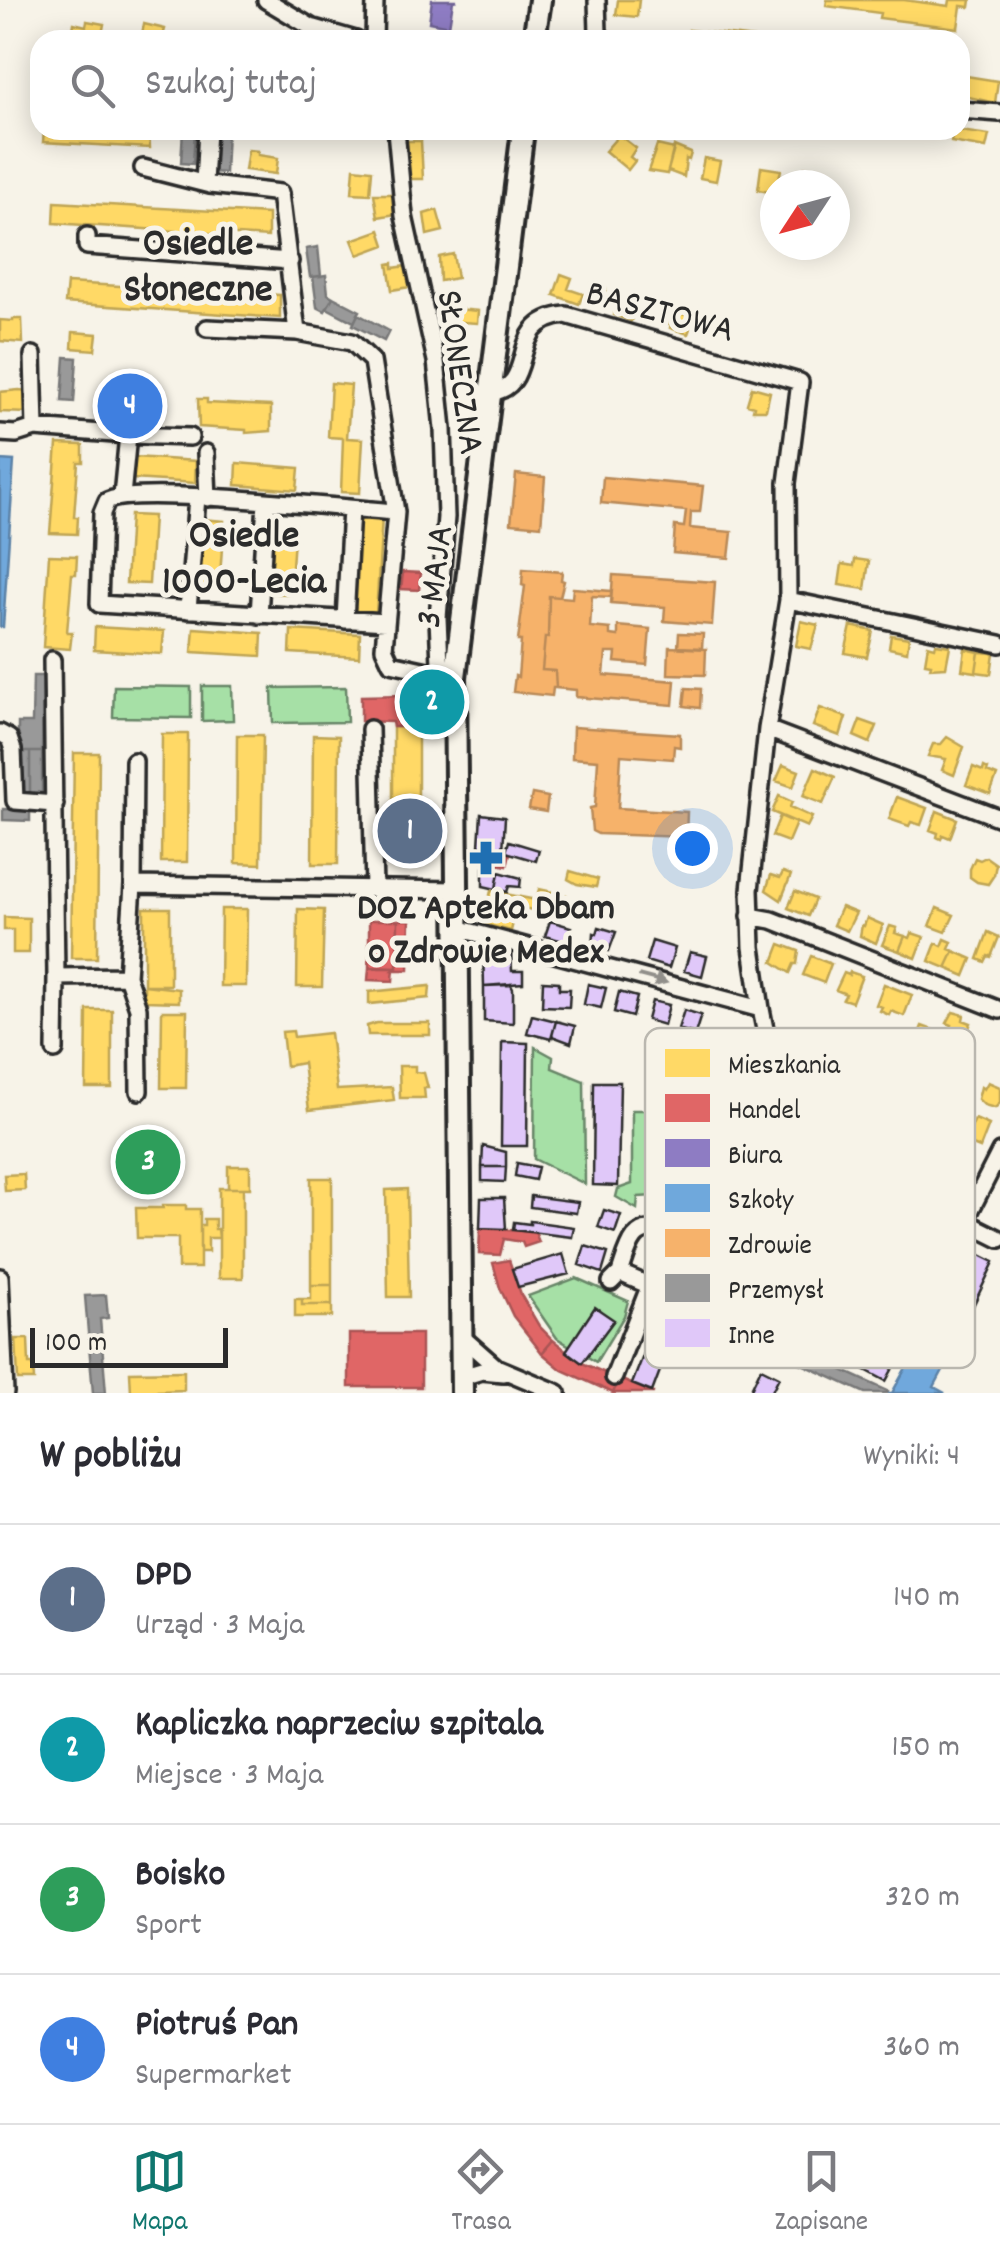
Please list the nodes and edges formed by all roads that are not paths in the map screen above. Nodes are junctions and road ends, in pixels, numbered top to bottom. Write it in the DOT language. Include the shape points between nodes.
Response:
graph roads {
  1 [pos="266,0"];
  2 [pos="376,0"];
  3 [pos="540,0"];
  4 [pos="597,0"];
  5 [pos="324,30"];
  6 [pos="374,30"];
  7 [pos="536,30"];
  8 [pos="598,30"];
  9 [pos="970,111"];
  10 [pos="1000,113"];
  11 [pos="206,140"];
  12 [pos="397,140"];
  13 [pos="522,140"];
  14 [pos="143,168"];
  15 [pos="204,184"];
  16 [pos="87,236"];
  17 [pos="290,261"];
  18 [pos="206,328"];
  19 [pos="298,332"];
  20 [pos="33,355"];
  21 [pos="490,393"];
  22 [pos="35,428"];
  23 [pos="0,433"];
  24 [pos="128,435"];
  25 [pos="190,436"];
  26 [pos="206,453"];
  27 [pos="122,496"];
  28 [pos="202,498"];
  29 [pos="266,502"];
  30 [pos="351,508"];
  31 [pos="396,512"];
  32 [pos="788,600"];
  33 [pos="188,610"];
  34 [pos="260,615"];
  35 [pos="346,620"];
  36 [pos="386,622"];
  37 [pos="1000,644"];
  38 [pos="52,660"];
  39 [pos="455,677"];
  40 [pos="370,729"];
  41 [pos="767,729"];
  42 [pos="0,733"];
  43 [pos="134,761"];
  44 [pos="55,804"];
  45 [pos="1000,818"];
  46 [pos="132,884"];
  47 [pos="374,888"];
  48 [pos="457,890"];
  49 [pos="750,916"];
  50 [pos="457,928"];
  51 [pos="127,976"];
  52 [pos="56,977"];
  53 [pos="761,1008"];
  54 [pos="1000,1010"];
  55 [pos="766,1028"];
  56 [pos="55,1050"];
  57 [pos="139,1091"];
  58 [pos="1000,1152"];
  59 [pos="975,1200"];
  60 [pos="975,1227"];
  61 [pos="645,1230"];
  62 [pos="1000,1240"];
  63 [pos="0,1277"];
  64 [pos="645,1284"];
  65 [pos="645,1293"];
  66 [pos="462,1337"];
  67 [pos="507,1373"];
  68 [pos="462,1385"];
  69 [pos="610,1388"];
  70 [pos="6,1393"];
  71 [pos="558,1393"];
  1 -- 5 [label="street"];
  2 -- 6 [label="street"];
  3 -- 7 [label="street"];
  4 -- 8 [label="street"];
  9 -- 10 [label="street"];
  11 -- 15 [label="street"];
  12 -- 39 [label="street, SŁONECZNA" via="404,216 440,395 446,517 440,664"];
  13 -- 21 [label="street, 3 MAJA"];
  14 -- 15 [label="street"];
  15 -- 17 [label="street" via="280,193"];
  16 -- 17 [label="street" via="87,246"];
  17 -- 19 [label="street"];
  18 -- 19 [label="street"];
  19 -- 31 [label="street" via="352,342 372,361"];
  20 -- 22 [label="street"];
  21 -- 32 [label="street, BASZTOWA" via="516,380 532,330 566,315 800,382 787,483"];
  21 -- 39 [label="street, 3 MAJA"];
  22 -- 23 [label="street"];
  22 -- 24 [label="street"];
  24 -- 25 [label="street"];
  24 -- 27 [label="street"];
  26 -- 28 [label="street"];
  27 -- 28 [label="street"];
  27 -- 33 [label="street" via="107,500 102,513 99,604"];
  28 -- 29 [label="street"];
  28 -- 33 [label="street"];
  29 -- 30 [label="street"];
  29 -- 34 [label="street"];
  30 -- 31 [label="street"];
  30 -- 35 [label="street"];
  31 -- 36 [label="street"];
  32 -- 37 [label="street"];
  32 -- 41 [label="street"];
  33 -- 34 [label="street"];
  34 -- 35 [label="street"];
  35 -- 36 [label="street"];
  36 -- 39 [label="street" via="390,664"];
  38 -- 44 [label="street"];
  39 -- 48 [label="street, 3 MAJA"];
  40 -- 47 [label="street"];
  41 -- 45 [label="street"];
  41 -- 49 [label="street"];
  42 -- 44 [label="street" via="13,750 15,801"];
  43 -- 46 [label="street"];
  44 -- 52 [label="street"];
  46 -- 47 [label="street"];
  46 -- 51 [label="street"];
  47 -- 48 [label="street"];
  48 -- 50 [label="street, 3 MAJA"];
  49 -- 53 [label="street"];
  49 -- 54 [label="street"];
  50 -- 53 [label="street, one-way"];
  50 -- 66 [label="street, 3 MAJA"];
  51 -- 52 [label="street"];
  51 -- 57 [label="street" via="138,1008"];
  52 -- 56 [label="street"];
  53 -- 55 [label="street"];
  58 -- 59 [label="street"];
  60 -- 62 [label="street"];
  61 -- 64 [label="street" via="632,1241 616,1277"];
  63 -- 70 [label="street"];
  65 -- 69 [label="street"];
  66 -- 67 [label="street"];
  66 -- 68 [label="street, 3 MAJA"];
  67 -- 68 [label="street" via="482,1371"];
  67 -- 71 [label="street"];
}
